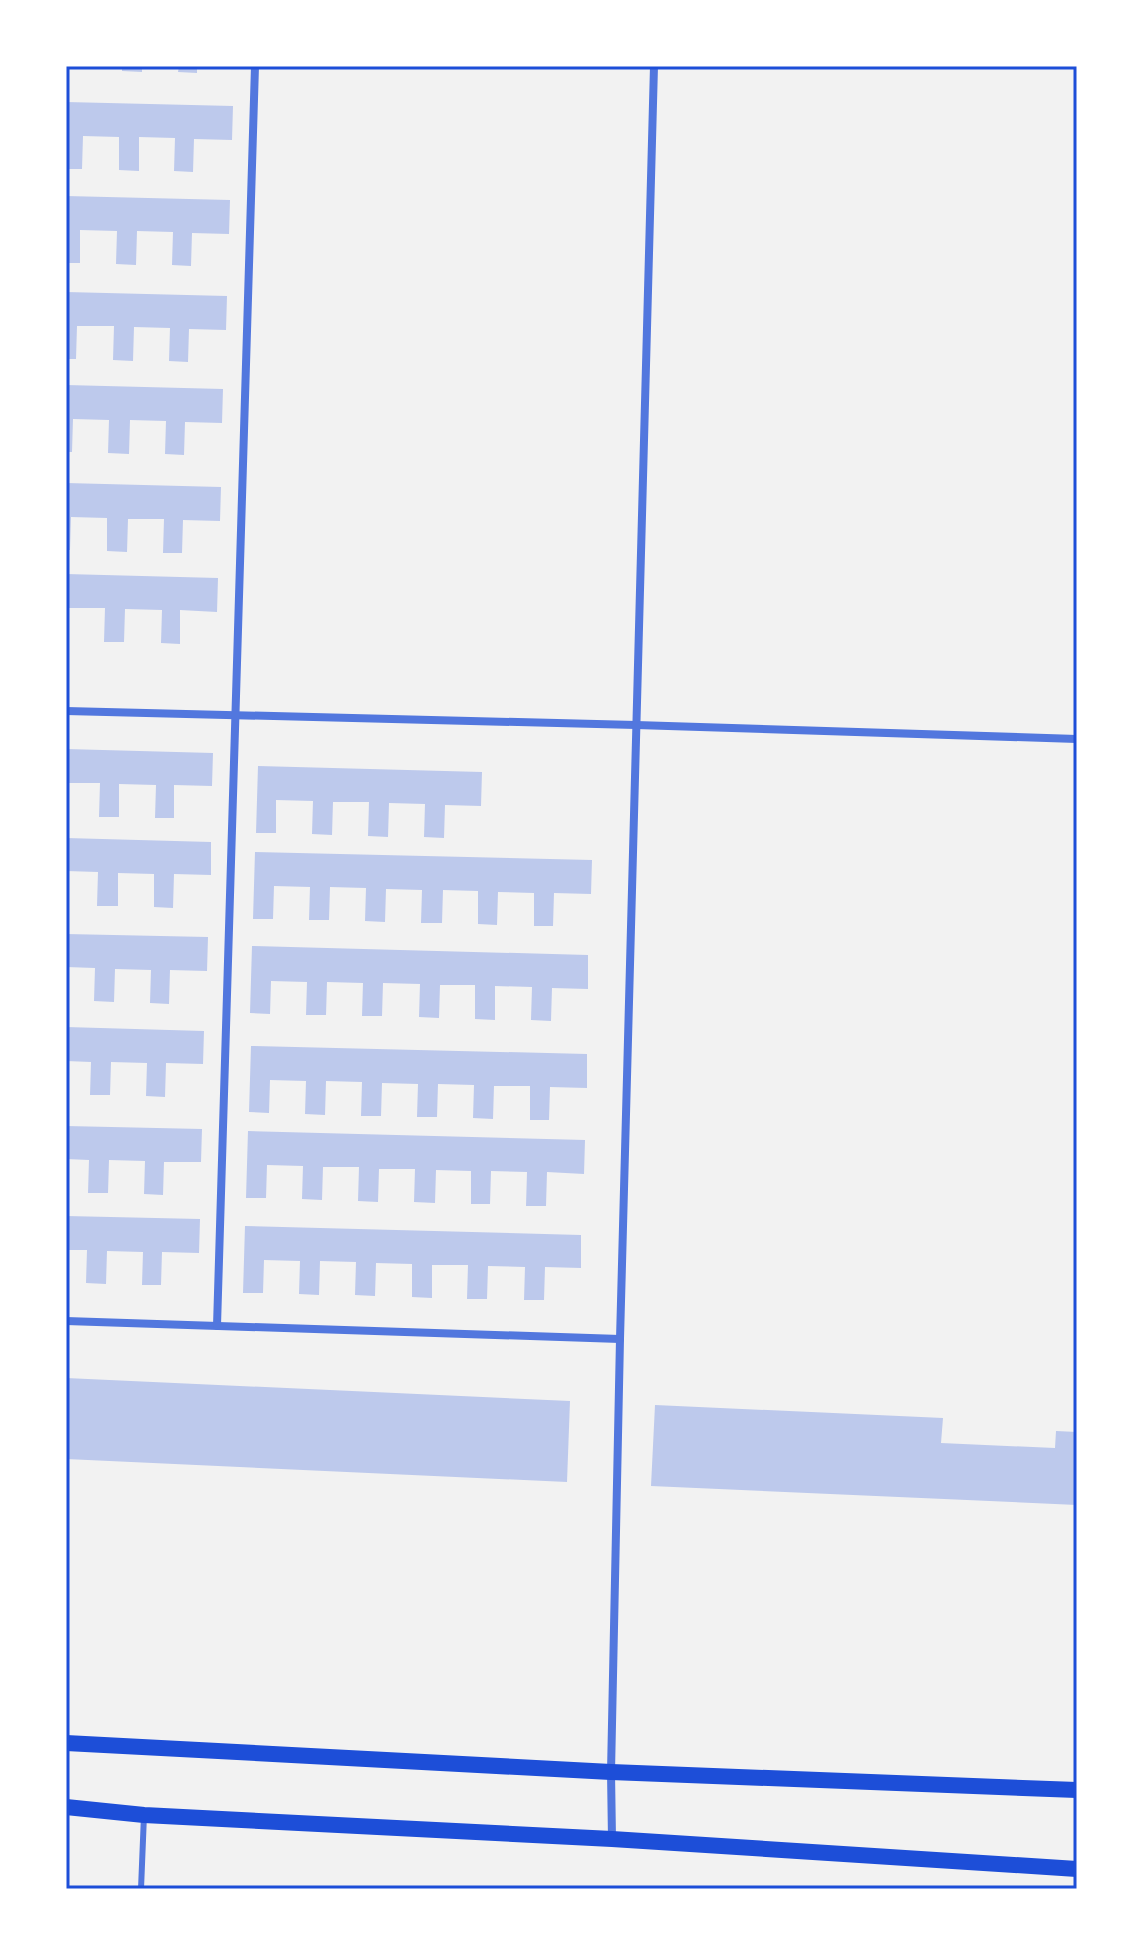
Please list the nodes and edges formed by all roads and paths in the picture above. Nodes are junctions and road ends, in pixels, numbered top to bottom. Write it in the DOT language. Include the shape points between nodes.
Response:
graph roads {
  1 [pos="255,66"];
  2 [pos="654,66"];
  3 [pos="66,711"];
  4 [pos="236,715"];
  5 [pos="636,725"];
  6 [pos="1077,739"];
  7 [pos="66,1321"];
  8 [pos="217,1326"];
  9 [pos="620,1339"];
  10 [pos="66,1743"];
  11 [pos="611,1772"];
  12 [pos="1077,1790"];
  13 [pos="66,1807"];
  14 [pos="144,1815"];
  15 [pos="612,1839"];
  16 [pos="1077,1869"];
  17 [pos="141,1889"];
  1 -- 4 [label="street"];
  2 -- 5 [label="street"];
  3 -- 4 [label="street"];
  4 -- 5 [label="street"];
  4 -- 8 [label="street"];
  5 -- 6 [label="street"];
  5 -- 9 [label="street"];
  7 -- 8 [label="street"];
  8 -- 9 [label="street"];
  9 -- 11 [label="street"];
  10 -- 11 [label="main road"];
  11 -- 12 [label="main road"];
  11 -- 15 [label="street"];
  13 -- 14 [label="main road"];
  14 -- 15 [label="main road"];
  14 -- 17 [label="lane"];
  15 -- 16 [label="main road"];
}
